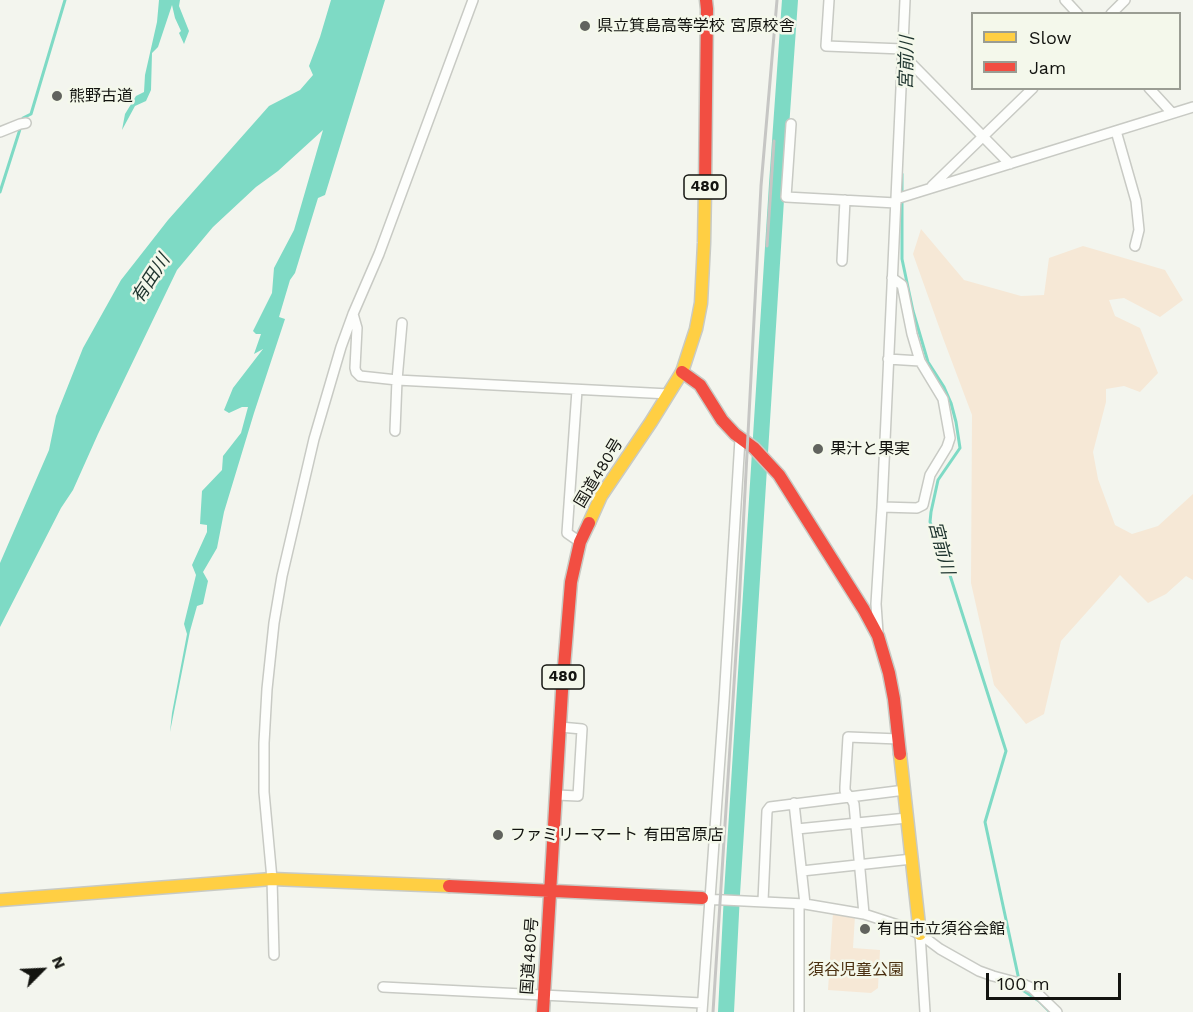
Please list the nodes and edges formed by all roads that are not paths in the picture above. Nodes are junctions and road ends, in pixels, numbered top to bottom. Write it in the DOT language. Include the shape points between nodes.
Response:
graph roads {
  1 [pos="472,0"];
  2 [pos="706,0"];
  3 [pos="829,0"];
  4 [pos="905,0"];
  5 [pos="1065,0"];
  6 [pos="1125,0"];
  7 [pos="1076,12"];
  8 [pos="1113,12"];
  9 [pos="903,52"];
  10 [pos="1031,90"];
  11 [pos="1151,90"];
  12 [pos="1193,107"];
  13 [pos="1172,113"];
  14 [pos="26,123"];
  15 [pos="791,124"];
  16 [pos="1116,131"];
  17 [pos="0,132"];
  18 [pos="983,136"];
  19 [pos="1010,164"];
  20 [pos="930,188"];
  21 [pos="845,200"];
  22 [pos="896,201"];
  23 [pos="1135,246"];
  24 [pos="842,261"];
  25 [pos="892,278"];
  26 [pos="353,314"];
  27 [pos="402,323"];
  28 [pos="888,359"];
  29 [pos="920,361"];
  30 [pos="682,372"];
  31 [pos="397,380"];
  32 [pos="577,390"];
  33 [pos="669,394"];
  34 [pos="395,430"];
  35 [pos="741,439"];
  36 [pos="882,507"];
  37 [pos="580,542"];
  38 [pos="878,636"];
  39 [pos="560,726"];
  40 [pos="899,739"];
  41 [pos="904,790"];
  42 [pos="556,795"];
  43 [pos="850,797"];
  44 [pos="794,803"];
  45 [pos="907,818"];
  46 [pos="855,823"];
  47 [pos="798,829"];
  48 [pos="912,859"];
  49 [pos="859,865"];
  50 [pos="802,871"];
  51 [pos="272,879"];
  52 [pos="550,892"];
  53 [pos="706,899"];
  54 [pos="0,900"];
  55 [pos="763,902"];
  56 [pos="802,904"];
  57 [pos="864,915"];
  58 [pos="920,934"];
  59 [pos="274,955"];
  60 [pos="383,987"];
  61 [pos="544,994"];
  62 [pos="702,1008"];
  63 [pos="543,1012"];
  64 [pos="798,1012"];
  65 [pos="926,1012"];
  66 [pos="1058,1012"];
  1 -- 26 [label="street" via="379,254"];
  2 -- 30 [label="main road, 国道480号 / 480" via="704,276 696,329"];
  3 -- 9 [label="street" via="826,46"];
  4 -- 9 [label="street"];
  5 -- 7 [label="street"];
  6 -- 8 [label="street"];
  9 -- 18 [label="street"];
  9 -- 22 [label="street"];
  10 -- 18 [label="street"];
  11 -- 13 [label="street"];
  12 -- 13 [label="street"];
  13 -- 16 [label="street"];
  14 -- 17 [label="street"];
  15 -- 21 [label="street" via="786,197"];
  16 -- 19 [label="street"];
  16 -- 23 [label="street" via="1136,201 1139,230"];
  18 -- 19 [label="street"];
  18 -- 20 [label="street"];
  19 -- 20 [label="street"];
  20 -- 22 [label="street"];
  21 -- 22 [label="street"];
  21 -- 24 [label="street"];
  22 -- 25 [label="street"];
  25 -- 28 [label="street"];
  25 -- 29 [label="street" via="902,285"];
  26 -- 31 [label="street" via="357,328 356,372 360,376"];
  26 -- 51 [label="street" via="314,439 274,623 264,743"];
  27 -- 31 [label="street"];
  28 -- 29 [label="street"];
  28 -- 36 [label="street"];
  29 -- 36 [label="street" via="943,399 949,442 930,475 923,505"];
  30 -- 33 [label="main road, 国道480号 / 480"];
  30 -- 35 [label="main road" via="700,385 722,420"];
  31 -- 32 [label="street"];
  31 -- 34 [label="street"];
  32 -- 33 [label="street"];
  32 -- 37 [label="street" via="567,533"];
  33 -- 37 [label="main road, 国道480号 / 480" via="601,496"];
  35 -- 38 [label="main road" via="764,457 786,484"];
  35 -- 53 [label="street"];
  36 -- 38 [label="street"];
  37 -- 39 [label="main road, 国道480号 / 480" via="565,636"];
  38 -- 40 [label="main road" via="892,686"];
  39 -- 42 [label="main road, 国道480号 / 480"];
  39 -- 42 [label="street" via="582,729 578,796"];
  40 -- 41 [label="main road"];
  40 -- 43 [label="street" via="848,737 845,791"];
  41 -- 43 [label="street"];
  41 -- 45 [label="main road"];
  42 -- 52 [label="main road, 国道480号 / 480"];
  43 -- 44 [label="street"];
  43 -- 46 [label="street"];
  44 -- 47 [label="street"];
  44 -- 55 [label="street" via="768,809"];
  45 -- 46 [label="street"];
  45 -- 48 [label="main road"];
  46 -- 47 [label="street"];
  46 -- 49 [label="street"];
  47 -- 50 [label="street"];
  48 -- 49 [label="street"];
  48 -- 58 [label="main road"];
  49 -- 50 [label="street"];
  49 -- 57 [label="street"];
  50 -- 56 [label="street"];
  51 -- 52 [label="main road"];
  51 -- 54 [label="main road"];
  51 -- 59 [label="street"];
  52 -- 53 [label="main road"];
  52 -- 61 [label="main road, 国道480号 / 480"];
  53 -- 55 [label="street"];
  53 -- 62 [label="street"];
  55 -- 56 [label="street"];
  56 -- 57 [label="street"];
  56 -- 64 [label="street"];
  57 -- 58 [label="street"];
  58 -- 65 [label="street"];
  58 -- 66 [label="street" via="978,971 1032,988"];
  60 -- 61 [label="street"];
  61 -- 62 [label="street"];
  61 -- 63 [label="main road, 国道480号 / 480"];
}
